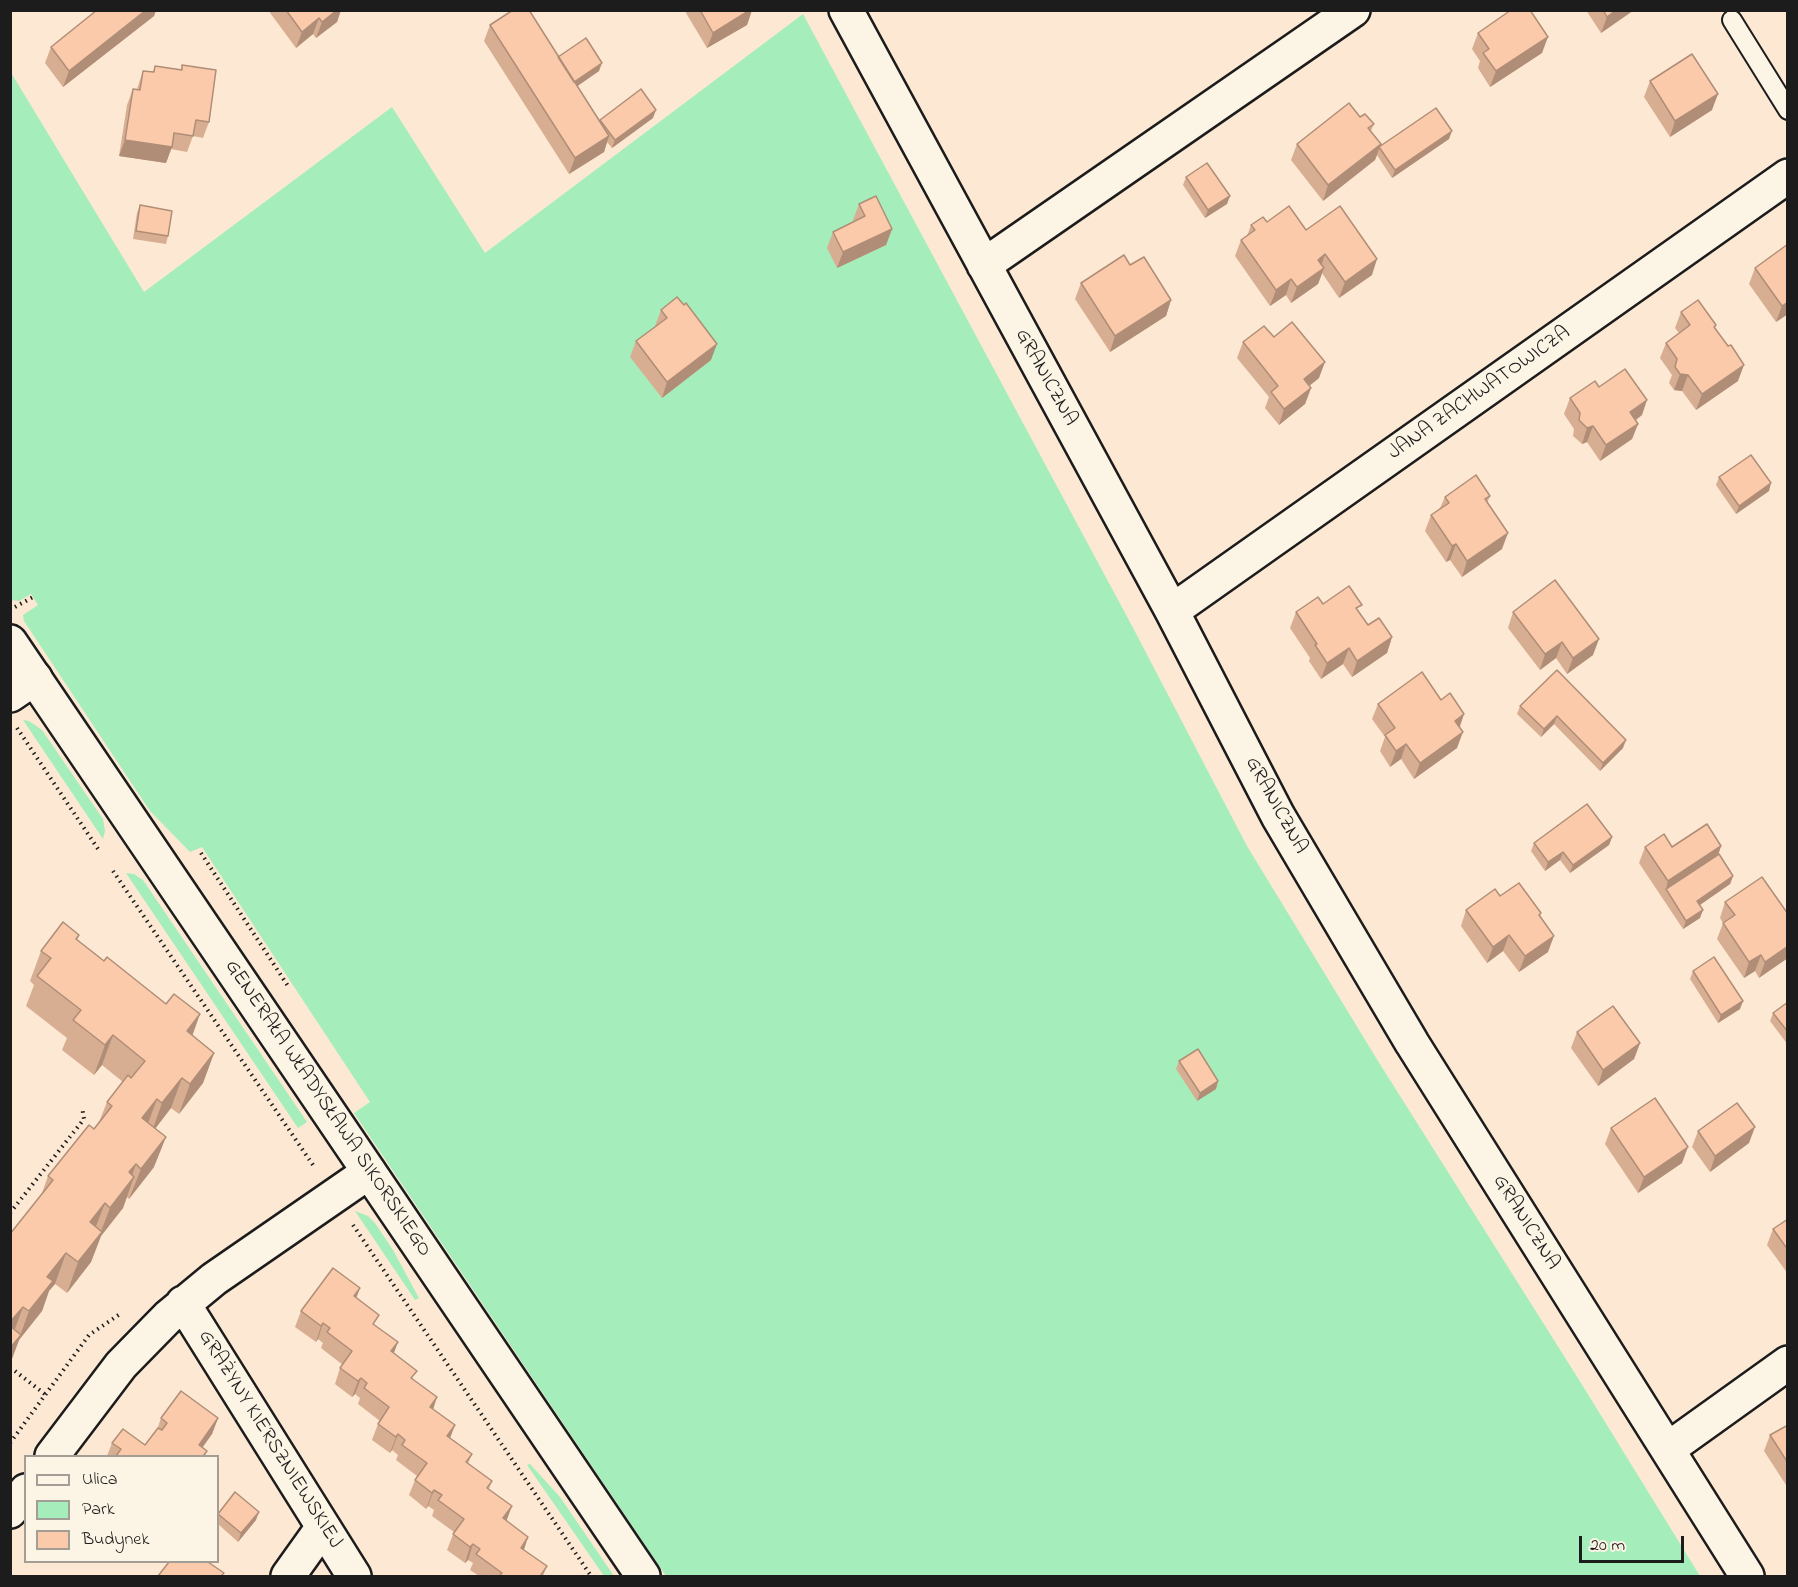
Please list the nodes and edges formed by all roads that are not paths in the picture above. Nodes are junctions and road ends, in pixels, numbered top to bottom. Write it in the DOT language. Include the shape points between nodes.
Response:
graph roads {
  1 [pos="846,10"];
  2 [pos="1353,10"];
  3 [pos="1732,20"];
  4 [pos="1788,110"];
  5 [pos="1788,176"];
  6 [pos="984,265"];
  7 [pos="1172,611"];
  8 [pos="10,642"];
  9 [pos="19,698"];
  10 [pos="369,1172"];
  11 [pos="183,1303"];
  12 [pos="1788,1363"];
  13 [pos="1668,1449"];
  14 [pos="53,1455"];
  15 [pos="24,1494"];
  16 [pos="10,1511"];
  17 [pos="323,1527"];
  18 [pos="288,1576"];
  19 [pos="354,1576"];
  20 [pos="643,1576"];
  21 [pos="1747,1576"];
  1 -- 6 [label="street, GRANICZNA"];
  2 -- 6 [label="street"];
  3 -- 4 [label="lane"];
  5 -- 7 [label="street, JANA ZACHWATOWICZA"];
  6 -- 7 [label="street, GRANICZNA"];
  7 -- 13 [label="street, GRANICZNA" via="1278,816 1406,1033"];
  8 -- 9 [label="street, GENERAŁA WŁADYSŁAWA SIKORSKIEGO"];
  9 -- 10 [label="street, GENERAŁA WŁADYSŁAWA SIKORSKIEGO"];
  10 -- 11 [label="street"];
  10 -- 20 [label="street, GENERAŁA WŁADYSŁAWA SIKORSKIEGO"];
  11 -- 14 [label="street" via="130,1354"];
  11 -- 17 [label="street, GRAŻYNY KIERSZNIEWSKIEJ"];
  12 -- 13 [label="street"];
  13 -- 21 [label="street, GRANICZNA"];
  15 -- 16 [label="street"];
  17 -- 18 [label="street"];
  17 -- 19 [label="street, GRAŻYNY KIERSZNIEWSKIEJ"];
}
